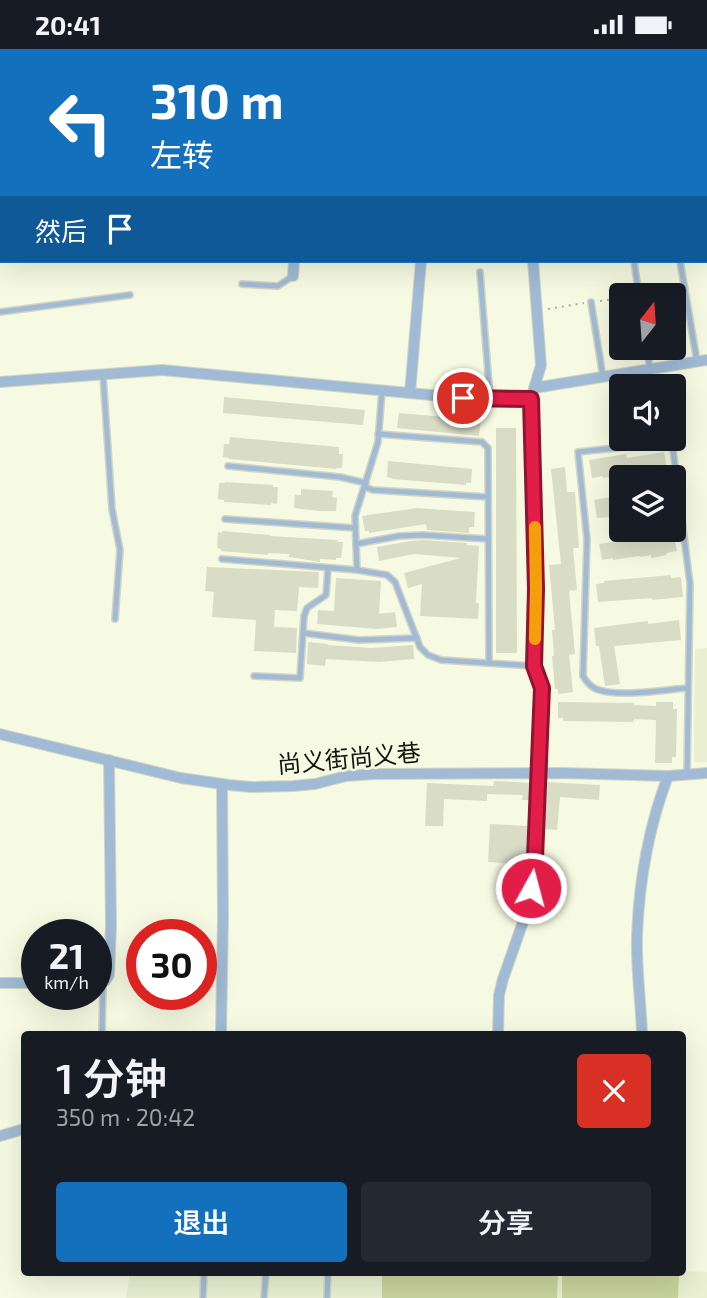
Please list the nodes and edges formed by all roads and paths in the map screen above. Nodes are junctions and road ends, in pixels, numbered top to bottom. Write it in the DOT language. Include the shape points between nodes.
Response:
graph roads {
  1 [pos="294,263"];
  2 [pos="421,263"];
  3 [pos="533,263"];
  4 [pos="635,263"];
  5 [pos="680,263"];
  6 [pos="480,272"];
  7 [pos="293,276"];
  8 [pos="638,283"];
  9 [pos="242,284"];
  10 [pos="130,295"];
  11 [pos="609,299"];
  12 [pos="591,302"];
  13 [pos="537,311"];
  14 [pos="0,312"];
  15 [pos="649,361"];
  16 [pos="702,361"];
  17 [pos="650,369"];
  18 [pos="103,375"];
  19 [pos="603,377"];
  20 [pos="0,382"];
  21 [pos="534,388"];
  22 [pos="383,390"];
  23 [pos="410,393"];
  24 [pos="490,398"];
  25 [pos="531,399"];
  26 [pos="378,433"];
  27 [pos="228,466"];
  28 [pos="365,485"];
  29 [pos="488,497"];
  30 [pos="225,519"];
  31 [pos="355,528"];
  32 [pos="488,539"];
  33 [pos="356,544"];
  34 [pos="222,559"];
  35 [pos="328,568"];
  36 [pos="357,570"];
  37 [pos="115,619"];
  38 [pos="303,633"];
  39 [pos="417,638"];
  40 [pos="489,663"];
  41 [pos="534,666"];
  42 [pos="254,676"];
  43 [pos="687,688"];
  44 [pos="0,734"];
  45 [pos="109,760"];
  46 [pos="540,773"];
  47 [pos="707,773"];
  48 [pos="687,775"];
  49 [pos="668,776"];
  50 [pos="222,784"];
  51 [pos="111,919"];
  52 [pos="0,983"];
  53 [pos="21,983"];
  54 [pos="101,1010"];
  55 [pos="102,1031"];
  56 [pos="221,1031"];
  57 [pos="498,1031"];
  58 [pos="642,1031"];
  59 [pos="21,1130"];
  60 [pos="0,1136"];
  61 [pos="204,1276"];
  62 [pos="265,1276"];
  63 [pos="328,1276"];
  64 [pos="203,1298"];
  65 [pos="264,1298"];
  66 [pos="327,1298"];
  1 -- 7 [label="street"];
  2 -- 23 [label="street"];
  3 -- 13 [label="street"];
  4 -- 8 [label="lane"];
  5 -- 16 [label="lane"];
  6 -- 24 [label="lane"];
  7 -- 9 [label="lane" via="278,286"];
  10 -- 14 [label="lane"];
  11 -- 12 [label="path"];
  12 -- 13 [label="path"];
  12 -- 19 [label="lane"];
  13 -- 21 [label="street" via="541,365"];
  15 -- 17 [label="lane"];
  16 -- 17 [label="street"];
  17 -- 19 [label="street"];
  18 -- 20 [label="street"];
  18 -- 22 [label="street" via="162,370"];
  18 -- 37 [label="lane" via="112,509 120,550"];
  19 -- 21 [label="street"];
  21 -- 25 [label="street"];
  22 -- 23 [label="street"];
  22 -- 26 [label="lane"];
  23 -- 24 [label="street"];
  24 -- 25 [label="street"];
  25 -- 41 [label="street"];
  26 -- 28 [label="lane"];
  26 -- 29 [label="lane" via="482,442 488,448"];
  27 -- 28 [label="lane" via="340,477"];
  28 -- 29 [label="lane" via="373,490"];
  28 -- 31 [label="lane"];
  29 -- 32 [label="lane"];
  30 -- 31 [label="lane"];
  31 -- 33 [label="lane"];
  32 -- 33 [label="lane" via="423,535"];
  32 -- 40 [label="lane"];
  33 -- 36 [label="lane"];
  34 -- 35 [label="lane"];
  35 -- 36 [label="lane"];
  35 -- 38 [label="lane" via="326,595 306,610"];
  36 -- 39 [label="lane" via="387,575 394,582"];
  38 -- 39 [label="lane" via="359,640"];
  38 -- 42 [label="lane" via="300,678"];
  39 -- 40 [label="lane" via="432,658"];
  40 -- 41 [label="lane"];
  41 -- 46 [label="street" via="542,688"];
  43 -- 43 [label="lane" via="690,584 672,442 578,452 587,554 583,676 601,691"];
  43 -- 48 [label="lane"];
  44 -- 45 [label="street, 尚义街尚义巷"];
  45 -- 50 [label="street, 尚义街尚义巷"];
  45 -- 51 [label="street"];
  46 -- 49 [label="street, 尚义街尚义巷"];
  46 -- 50 [label="street, 尚义街尚义巷" via="360,775 283,787"];
  46 -- 57 [label="street" via="531,888 499,995"];
  47 -- 48 [label="street, 尚义街尚义巷"];
  48 -- 49 [label="street, 尚义街尚义巷"];
  49 -- 58 [label="street" via="651,832 638,917"];
  50 -- 56 [label="street"];
  52 -- 53 [label="street"];
  54 -- 55 [label="lane"];
  59 -- 60 [label="street"];
  61 -- 64 [label="lane"];
  62 -- 65 [label="lane"];
  63 -- 66 [label="lane"];
}
